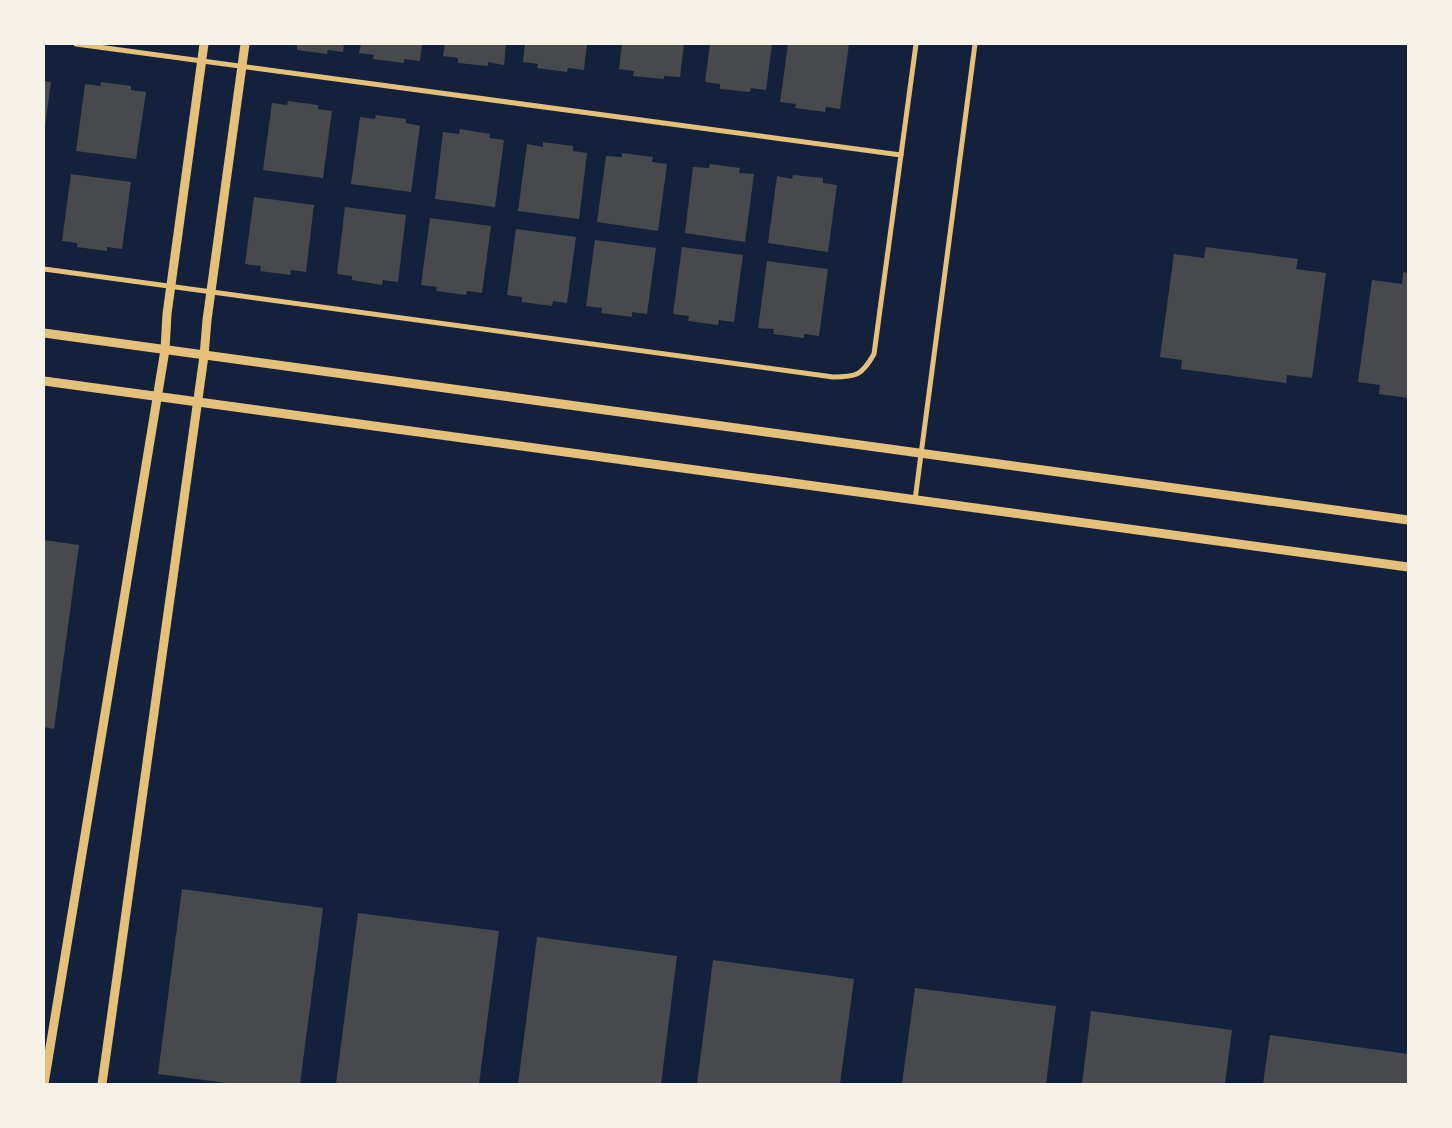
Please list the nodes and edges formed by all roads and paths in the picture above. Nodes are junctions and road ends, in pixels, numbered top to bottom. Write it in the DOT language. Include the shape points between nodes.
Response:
graph roads {
  1 [pos="76,44"];
  2 [pos="204,44"];
  3 [pos="245,44"];
  4 [pos="916,44"];
  5 [pos="975,44"];
  6 [pos="202,61"];
  7 [pos="242,67"];
  8 [pos="901,154"];
  9 [pos="44,269"];
  10 [pos="171,285"];
  11 [pos="211,291"];
  12 [pos="44,333"];
  13 [pos="165,350"];
  14 [pos="204,356"];
  15 [pos="44,381"];
  16 [pos="158,397"];
  17 [pos="198,402"];
  18 [pos="921,453"];
  19 [pos="915,500"];
  20 [pos="1408,520"];
  21 [pos="1408,567"];
  22 [pos="44,1084"];
  23 [pos="102,1084"];
  1 -- 6 [label="street"];
  2 -- 6 [label="street"];
  3 -- 7 [label="street"];
  4 -- 8 [label="street"];
  5 -- 18 [label="street"];
  6 -- 7 [label="street"];
  6 -- 10 [label="street"];
  7 -- 8 [label="street"];
  7 -- 11 [label="street"];
  8 -- 11 [label="street" via="874,354 866,369 851,377"];
  9 -- 10 [label="street"];
  10 -- 11 [label="street"];
  10 -- 13 [label="street"];
  11 -- 14 [label="street"];
  12 -- 13 [label="street"];
  13 -- 14 [label="street"];
  13 -- 16 [label="street"];
  14 -- 17 [label="street"];
  14 -- 18 [label="street"];
  15 -- 16 [label="street"];
  16 -- 17 [label="street"];
  16 -- 22 [label="street"];
  17 -- 19 [label="street"];
  17 -- 23 [label="street"];
  18 -- 19 [label="street"];
  18 -- 20 [label="street"];
  19 -- 21 [label="street"];
}
